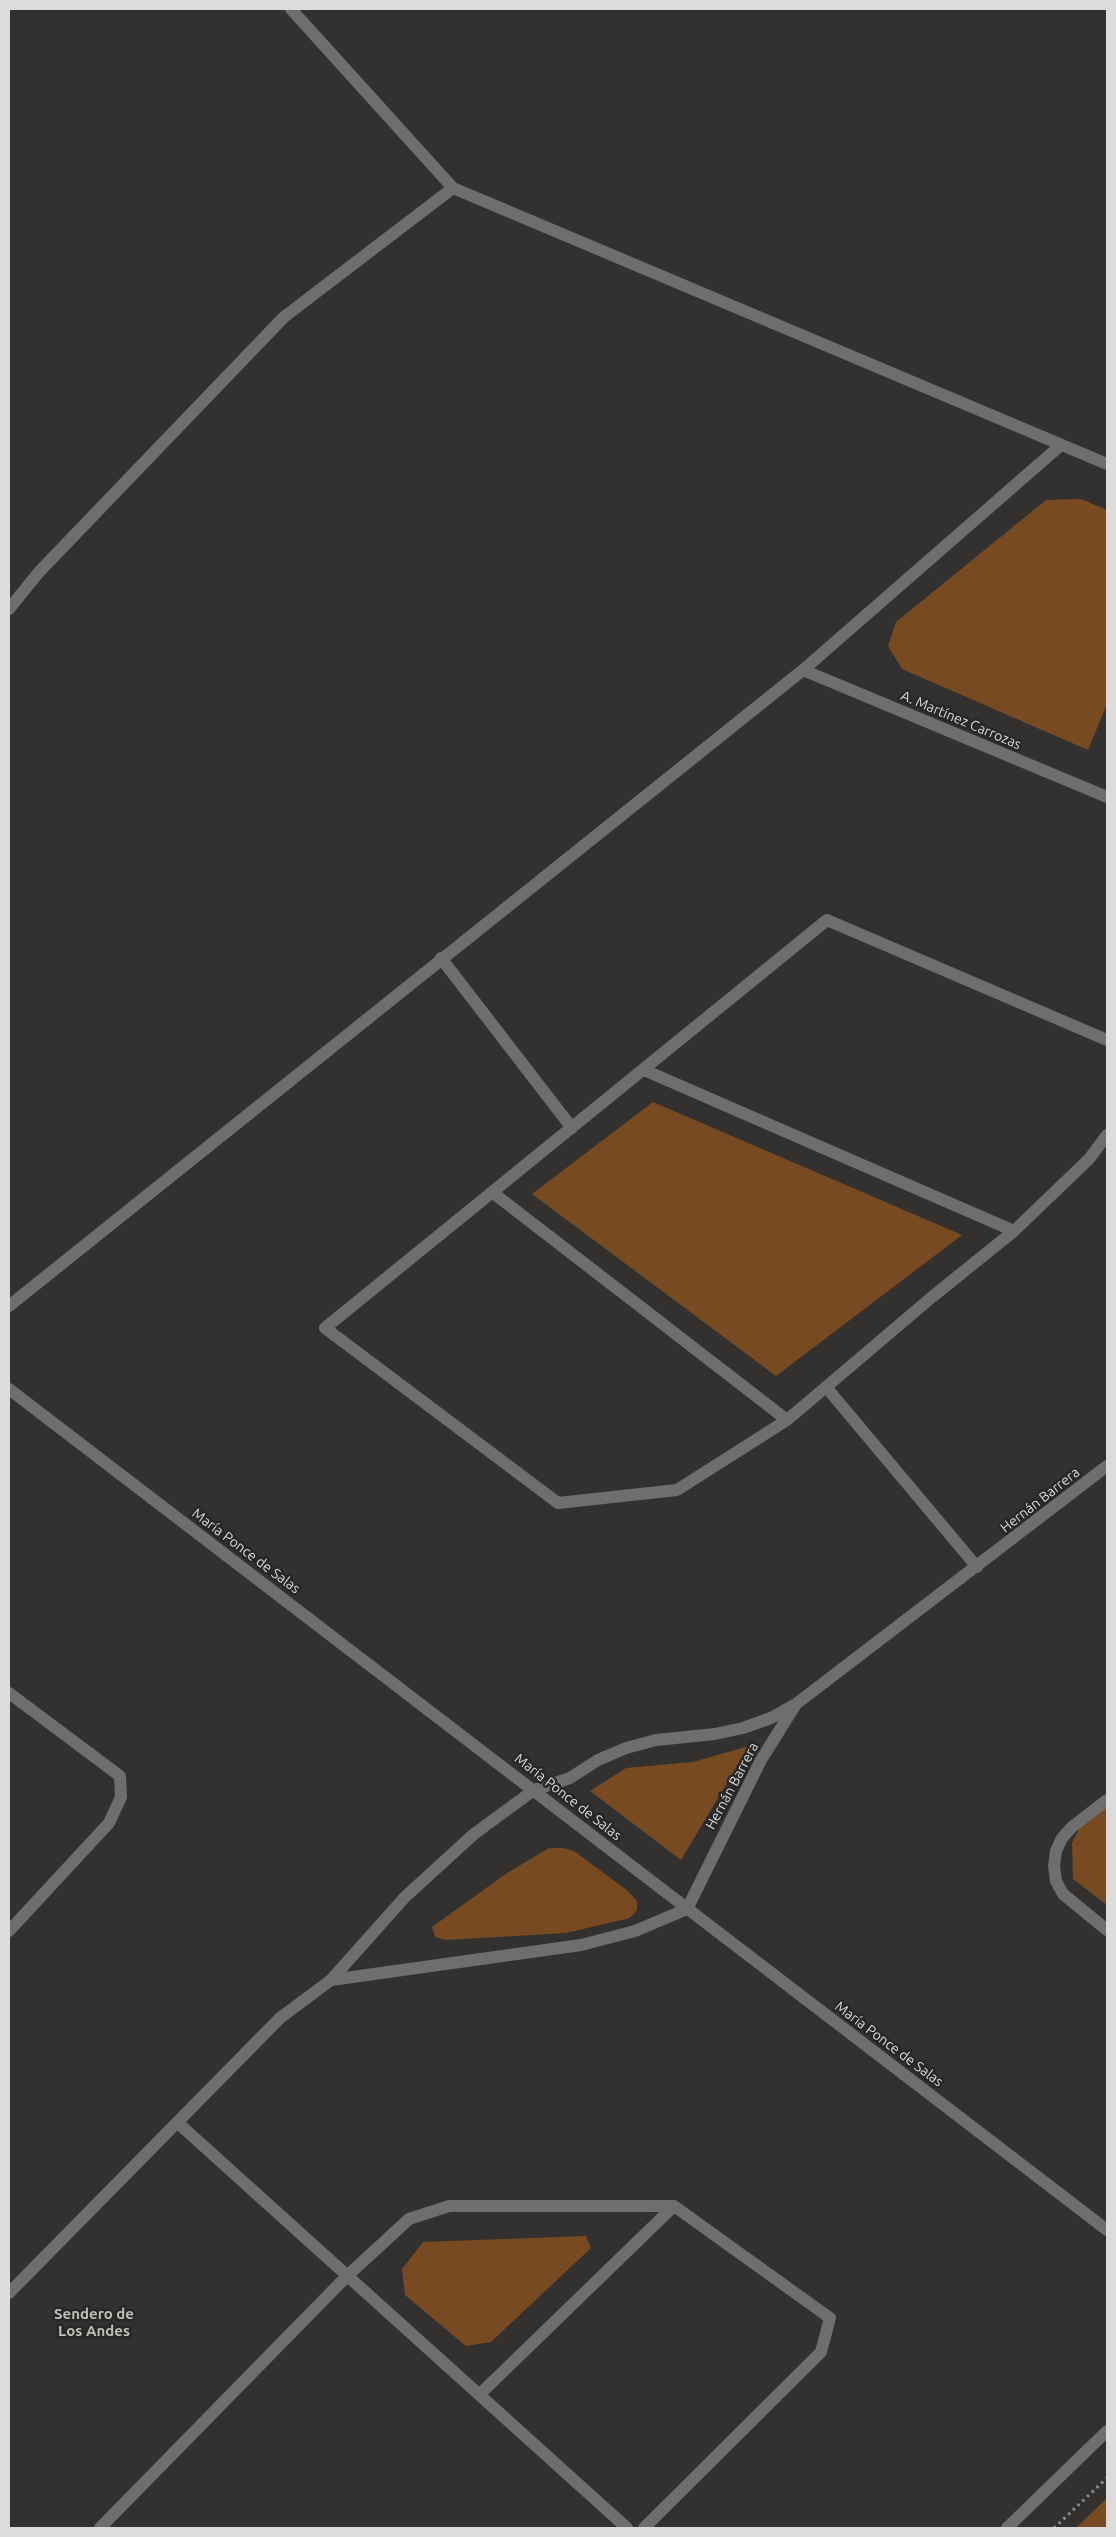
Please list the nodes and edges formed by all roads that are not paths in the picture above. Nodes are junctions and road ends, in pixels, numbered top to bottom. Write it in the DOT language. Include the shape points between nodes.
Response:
graph roads {
  1 [pos="291,9"];
  2 [pos="453,188"];
  3 [pos="1061,445"];
  4 [pos="1107,464"];
  5 [pos="9,608"];
  6 [pos="803,670"];
  7 [pos="1107,797"];
  8 [pos="442,958"];
  9 [pos="1107,1040"];
  10 [pos="644,1070"];
  11 [pos="572,1128"];
  12 [pos="1107,1135"];
  13 [pos="492,1192"];
  14 [pos="1014,1231"];
  15 [pos="9,1306"];
  16 [pos="826,1387"];
  17 [pos="9,1389"];
  18 [pos="787,1420"];
  19 [pos="1107,1466"];
  20 [pos="978,1567"];
  21 [pos="9,1693"];
  22 [pos="796,1704"];
  23 [pos="534,1790"];
  24 [pos="1107,1800"];
  25 [pos="687,1909"];
  26 [pos="1107,1930"];
  27 [pos="9,1931"];
  28 [pos="331,1980"];
  29 [pos="178,2123"];
  30 [pos="674,2206"];
  31 [pos="1107,2230"];
  32 [pos="347,2276"];
  33 [pos="9,2293"];
  34 [pos="480,2394"];
  35 [pos="1107,2431"];
  36 [pos="100,2528"];
  37 [pos="628,2528"];
  38 [pos="644,2528"];
  39 [pos="1008,2528"];
  1 -- 2 [label="street"];
  2 -- 3 [label="street"];
  2 -- 5 [label="street" via="284,317 39,572"];
  3 -- 4 [label="street"];
  3 -- 6 [label="street"];
  6 -- 7 [label="street, A. Martínez Carrozas"];
  6 -- 8 [label="street"];
  8 -- 11 [label="street"];
  8 -- 15 [label="street"];
  9 -- 10 [label="street" via="827,920"];
  10 -- 11 [label="street"];
  10 -- 14 [label="street"];
  11 -- 13 [label="street"];
  12 -- 14 [label="street" via="1089,1159"];
  13 -- 18 [label="street"];
  13 -- 18 [label="street" via="325,1328 558,1503 677,1490"];
  14 -- 16 [label="street"];
  16 -- 18 [label="street"];
  16 -- 20 [label="street"];
  17 -- 23 [label="street, María Ponce de Salas"];
  19 -- 20 [label="street, Hernán Barrera"];
  20 -- 22 [label="street, Hernán Barrera"];
  21 -- 27 [label="street" via="120,1776 121,1797 109,1823"];
  22 -- 23 [label="street" via="744,1728 656,1740 626,1748 598,1760 570,1778"];
  22 -- 25 [label="street, Hernán Barrera" via="761,1760"];
  23 -- 25 [label="street, María Ponce de Salas"];
  23 -- 28 [label="street" via="474,1834 405,1897"];
  24 -- 26 [label="street" via="1072,1826 1062,1838 1054,1866 1056,1881 1063,1894"];
  25 -- 28 [label="street" via="635,1931 581,1945"];
  25 -- 31 [label="street, María Ponce de Salas"];
  28 -- 29 [label="street" via="280,2018"];
  29 -- 32 [label="street"];
  29 -- 33 [label="street"];
  30 -- 32 [label="street" via="449,2206 409,2219"];
  30 -- 34 [label="street"];
  30 -- 38 [label="street" via="830,2318 821,2352"];
  32 -- 34 [label="street"];
  32 -- 36 [label="street"];
  34 -- 37 [label="street"];
  35 -- 39 [label="street"];
}
